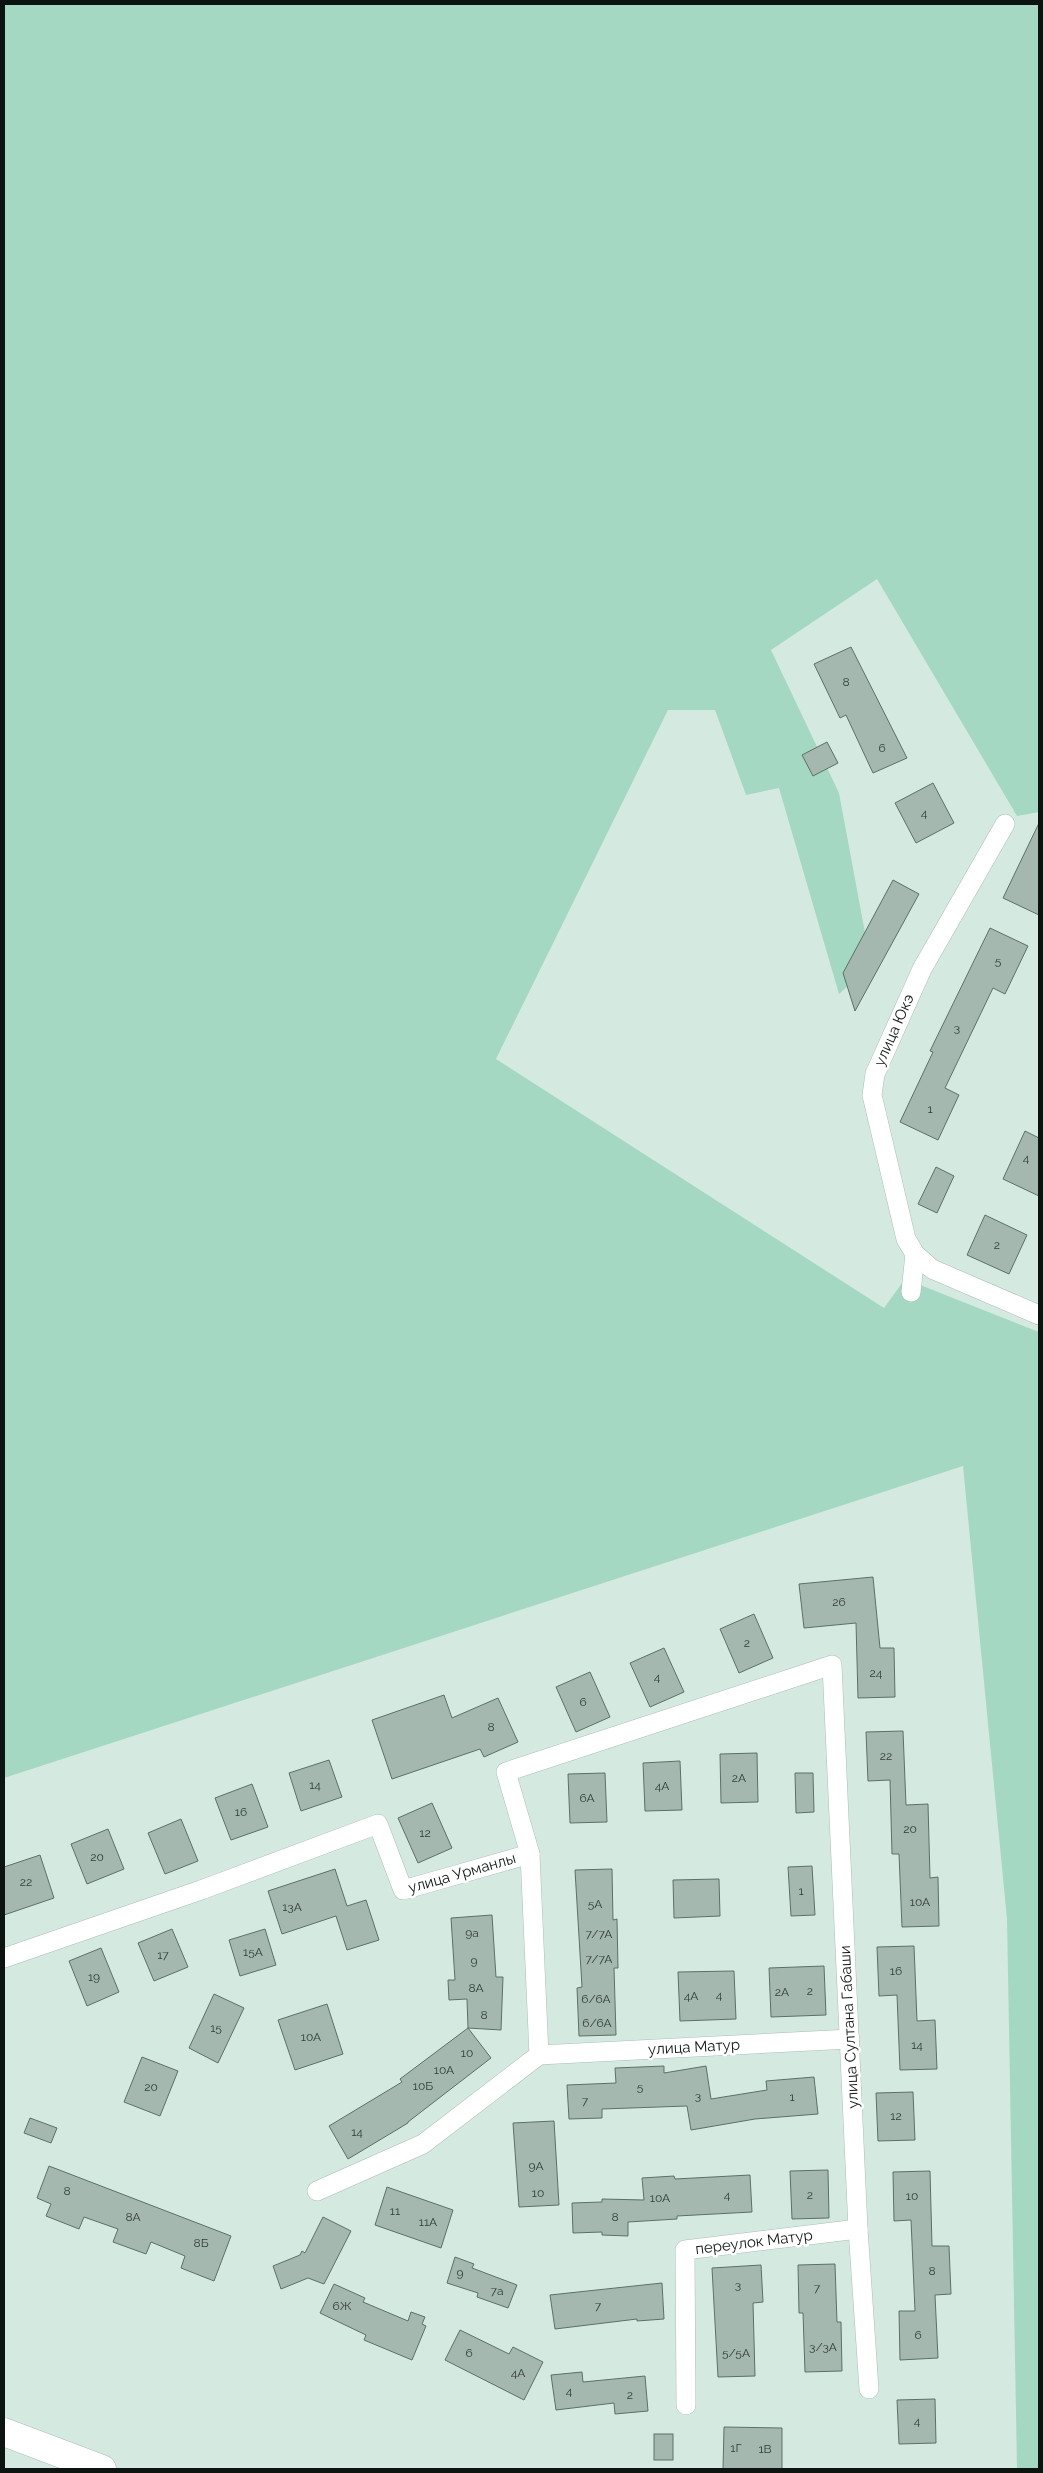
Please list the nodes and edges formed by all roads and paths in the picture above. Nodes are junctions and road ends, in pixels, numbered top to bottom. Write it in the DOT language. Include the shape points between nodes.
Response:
graph roads {
  1 [pos="1004,824"];
  2 [pos="915,1254"];
  3 [pos="911,1292"];
  4 [pos="1039,1315"];
  5 [pos="832,1665"];
  6 [pos="530,1854"];
  7 [pos="4,1958"];
  8 [pos="850,2039"];
  9 [pos="539,2055"];
  10 [pos="317,2191"];
  11 [pos="858,2229"];
  12 [pos="869,2388"];
  13 [pos="686,2405"];
  14 [pos="4,2432"];
  15 [pos="102,2469"];
  1 -- 2 [label="street, улица Юкэ" via="922,969 875,1074 872,1095 906,1239"];
  2 -- 3 [label="street"];
  2 -- 4 [label="street, улица Юкэ" via="932,1269"];
  5 -- 6 [label="street, улица Урманлы" via="506,1772"];
  5 -- 8 [label="street, улица Султана Габаши"];
  6 -- 7 [label="street, улица Урманлы" via="403,1890 378,1824"];
  6 -- 9 [label="street"];
  8 -- 9 [label="street, улица Матур"];
  8 -- 11 [label="street, улица Султана Габаши"];
  9 -- 10 [label="street" via="423,2144"];
  11 -- 12 [label="street, улица Султана Габаши"];
  11 -- 13 [label="street, переулок Матур" via="685,2250"];
  14 -- 15 [label="main road"];
}
